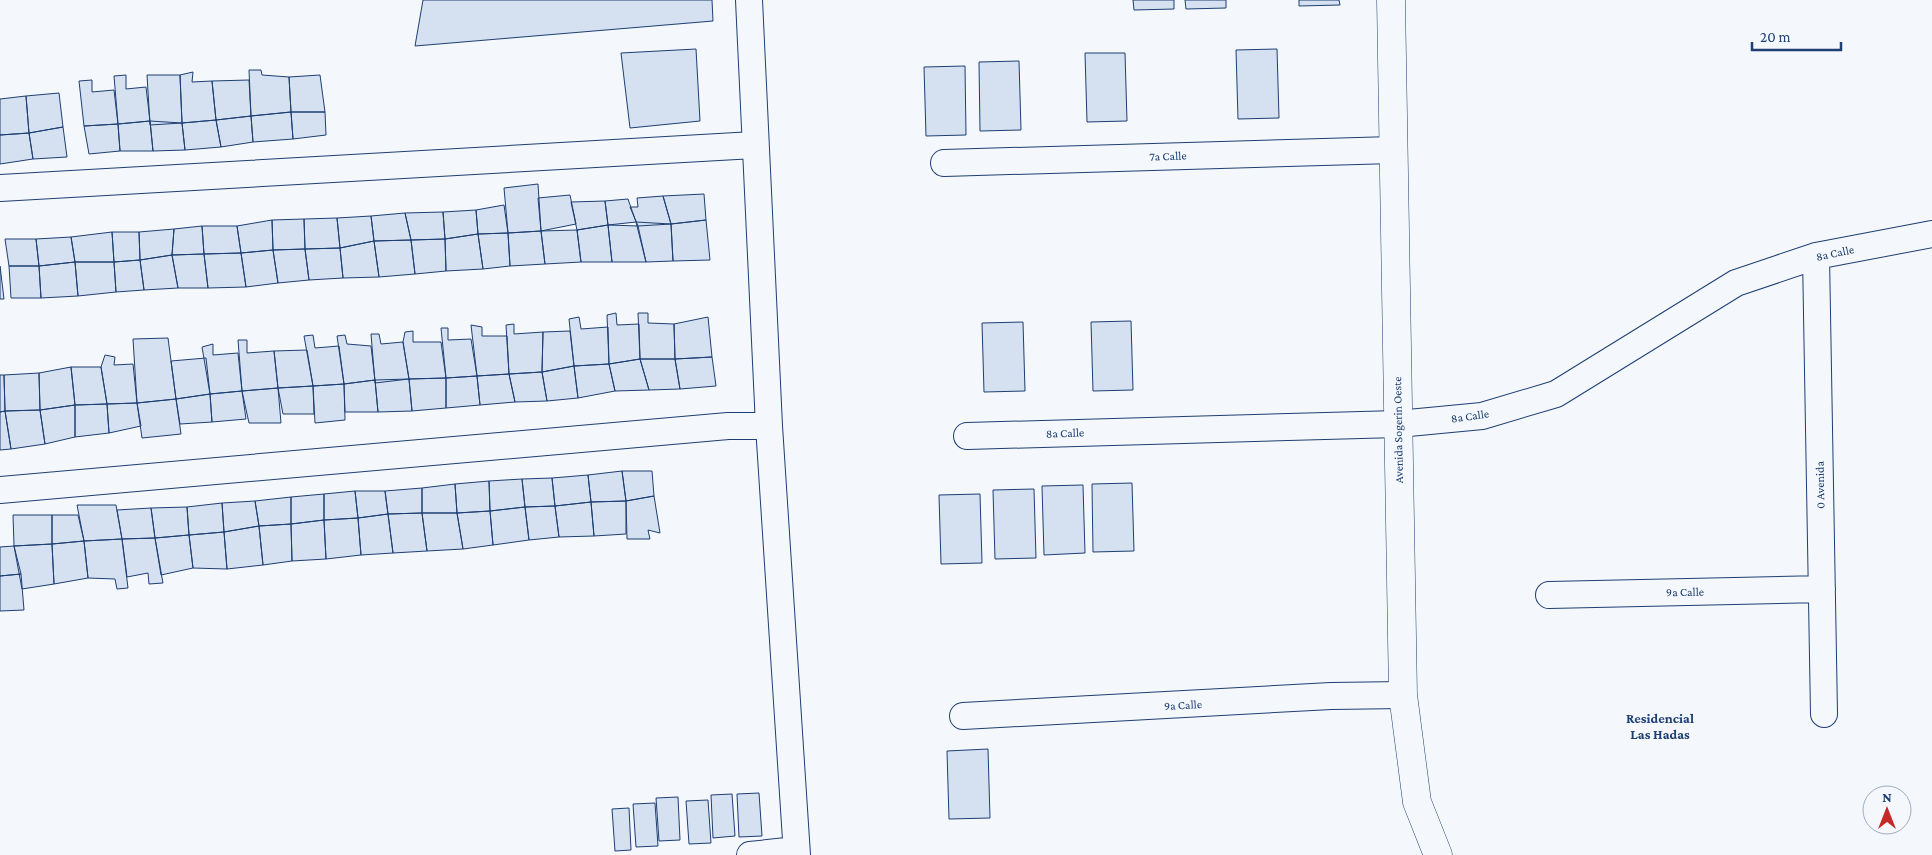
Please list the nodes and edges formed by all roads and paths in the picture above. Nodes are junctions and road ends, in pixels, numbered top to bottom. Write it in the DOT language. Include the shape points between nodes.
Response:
graph roads {
  1 [pos="749,0"];
  2 [pos="1391,0"];
  3 [pos="754,145"];
  4 [pos="1393,150"];
  5 [pos="944,163"];
  6 [pos="0,188"];
  7 [pos="1932,234"];
  8 [pos="1816,256"];
  9 [pos="1398,424"];
  10 [pos="769,426"];
  11 [pos="967,436"];
  12 [pos="0,490"];
  13 [pos="1822,588"];
  14 [pos="1549,595"];
  15 [pos="1402,696"];
  16 [pos="1824,714"];
  17 [pos="963,716"];
  18 [pos="796,852"];
  19 [pos="750,855"];
  20 [pos="1438,855"];
  1 -- 3 [label="street"];
  2 -- 4 [label="street, Avenida Sogerin Oeste"];
  3 -- 6 [label="street"];
  3 -- 10 [label="street"];
  4 -- 5 [label="street, 7a Calle"];
  4 -- 9 [label="street, Avenida Sogerin Oeste"];
  7 -- 8 [label="street, 8a Calle"];
  8 -- 9 [label="street, 8a Calle" via="1736,283 1556,394 1482,416"];
  8 -- 13 [label="street, 0 Avenida"];
  9 -- 11 [label="street, 8a Calle"];
  9 -- 15 [label="street, Avenida Sogerin Oeste"];
  10 -- 12 [label="street" via="728,426"];
  10 -- 18 [label="street"];
  13 -- 14 [label="street, 9a Calle"];
  13 -- 16 [label="street, 0 Avenida"];
  15 -- 17 [label="street, 9a Calle" via="1331,696"];
  15 -- 20 [label="street, Avenida Sogerin Oeste" via="1417,802"];
  18 -- 19 [label="street"];
}
